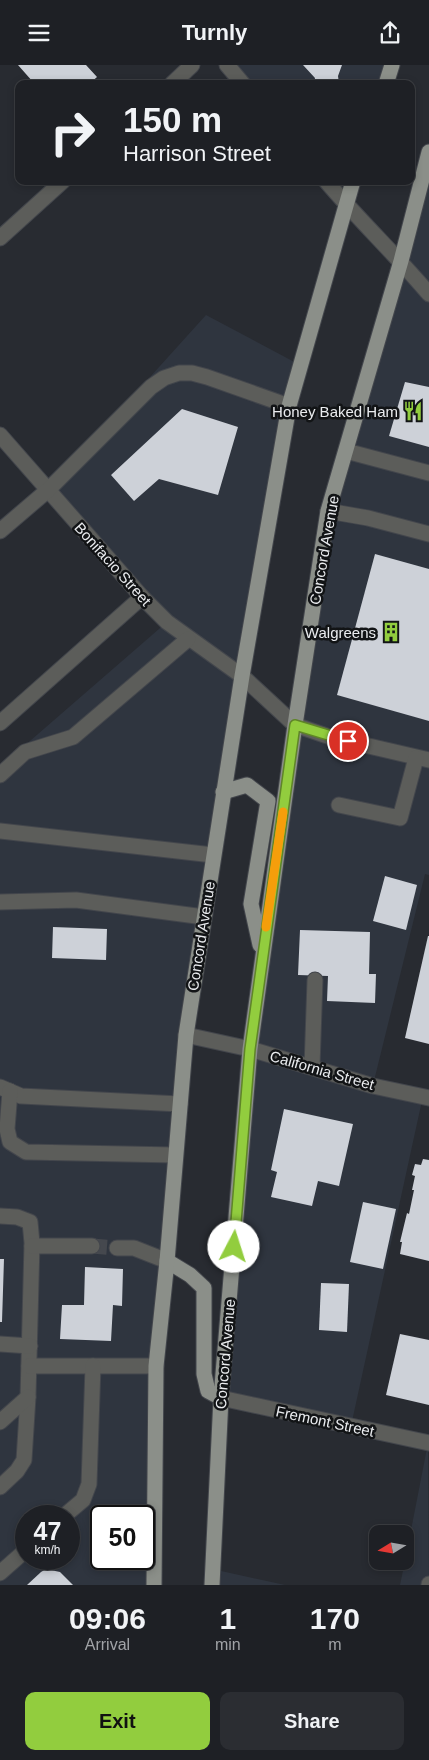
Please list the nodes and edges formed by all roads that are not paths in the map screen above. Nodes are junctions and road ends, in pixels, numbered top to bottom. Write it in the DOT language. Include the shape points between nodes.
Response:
graph roads {
  1 [pos="192,65"];
  2 [pos="227,65"];
  3 [pos="392,65"];
  4 [pos="176,80"];
  5 [pos="240,80"];
  6 [pos="387,80"];
  7 [pos="429,153"];
  8 [pos="59,185"];
  9 [pos="329,185"];
  10 [pos="352,185"];
  11 [pos="346,204"];
  12 [pos="0,238"];
  13 [pos="401,261"];
  14 [pos="429,294"];
  15 [pos="289,406"];
  16 [pos="0,435"];
  17 [pos="346,451"];
  18 [pos="429,473"];
  19 [pos="48,490"];
  20 [pos="328,511"];
  21 [pos="0,531"];
  22 [pos="429,533"];
  23 [pos="142,597"];
  24 [pos="188,639"];
  25 [pos="242,676"];
  26 [pos="0,723"];
  27 [pos="295,725"];
  28 [pos="423,759"];
  29 [pos="0,775"];
  30 [pos="223,792"];
  31 [pos="339,805"];
  32 [pos="0,831"];
  33 [pos="213,855"];
  34 [pos="0,902"];
  35 [pos="204,917"];
  36 [pos="262,957"];
  37 [pos="316,980"];
  38 [pos="186,1035"];
  39 [pos="250,1049"];
  40 [pos="312,1067"];
  41 [pos="5,1089"];
  42 [pos="429,1098"];
  43 [pos="180,1104"];
  44 [pos="175,1155"];
  45 [pos="0,1216"];
  46 [pos="32,1246"];
  47 [pos="92,1246"];
  48 [pos="117,1248"];
  49 [pos="167,1261"];
  50 [pos="0,1344"];
  51 [pos="30,1346"];
  52 [pos="93,1365"];
  53 [pos="29,1366"];
  54 [pos="156,1366"];
  55 [pos="28,1397"];
  56 [pos="221,1398"];
  57 [pos="0,1422"];
  58 [pos="429,1443"];
  59 [pos="0,1487"];
  60 [pos="76,1505"];
  61 [pos="15,1560"];
  62 [pos="0,1573"];
  63 [pos="154,1585"];
  64 [pos="212,1585"];
  1 -- 4 [label="street"];
  2 -- 5 [label="street"];
  3 -- 6 [label="main road"];
  7 -- 13 [label="main road, Concord Avenue"];
  8 -- 12 [label="street"];
  9 -- 11 [label="street"];
  10 -- 11 [label="main road, Concord Avenue"];
  11 -- 13 [label="street"];
  11 -- 15 [label="main road, Concord Avenue"];
  13 -- 14 [label="street"];
  13 -- 17 [label="main road, Concord Avenue"];
  15 -- 19 [label="street" via="192,373 164,378 151,387"];
  15 -- 25 [label="main road, Concord Avenue"];
  16 -- 19 [label="street, Bonifacio Street"];
  17 -- 18 [label="street"];
  17 -- 20 [label="main road, Concord Avenue"];
  19 -- 21 [label="street"];
  19 -- 23 [label="street, Bonifacio Street"];
  20 -- 22 [label="street"];
  20 -- 27 [label="main road, Concord Avenue"];
  23 -- 24 [label="street, Bonifacio Street"];
  23 -- 26 [label="street"];
  24 -- 25 [label="street, Bonifacio Street"];
  24 -- 29 [label="street" via="73,737 26,751"];
  25 -- 27 [label="street, Bonifacio Street"];
  25 -- 30 [label="main road, Concord Avenue"];
  27 -- 28 [label="street" via="330,737"];
  27 -- 36 [label="main road, Concord Avenue"];
  28 -- 31 [label="street" via="400,818"];
  30 -- 33 [label="main road, Concord Avenue"];
  30 -- 36 [label="main road" via="247,785 268,801 251,904"];
  32 -- 33 [label="street"];
  33 -- 35 [label="main road, Concord Avenue"];
  34 -- 35 [label="street" via="76,900"];
  35 -- 38 [label="main road, Concord Avenue"];
  36 -- 39 [label="main road, Concord Avenue"];
  37 -- 40 [label="street"];
  38 -- 39 [label="street, California Street"];
  38 -- 43 [label="main road, Concord Avenue"];
  39 -- 40 [label="street, California Street"];
  39 -- 56 [label="main road, Concord Avenue"];
  40 -- 42 [label="street, California Street" via="373,1086"];
  41 -- 43 [label="street" via="21,1096"];
  41 -- 44 [label="street" via="10,1141 26,1152"];
  43 -- 44 [label="main road, Concord Avenue"];
  44 -- 49 [label="main road, Concord Avenue"];
  45 -- 46 [label="street" via="30,1221"];
  46 -- 47 [label="street"];
  46 -- 51 [label="street"];
  48 -- 49 [label="street" via="134,1249"];
  49 -- 54 [label="main road, Concord Avenue"];
  49 -- 56 [label="main road" via="204,1288 204,1375 208,1391"];
  50 -- 51 [label="street"];
  51 -- 53 [label="street"];
  52 -- 53 [label="street"];
  52 -- 54 [label="street"];
  52 -- 60 [label="street" via="89,1484"];
  53 -- 55 [label="street"];
  54 -- 63 [label="main road, Concord Avenue"];
  55 -- 57 [label="street"];
  55 -- 59 [label="street" via="24,1460"];
  56 -- 58 [label="street, Fremont Street"];
  56 -- 64 [label="main road, Concord Avenue"];
  61 -- 62 [label="street"];
}
